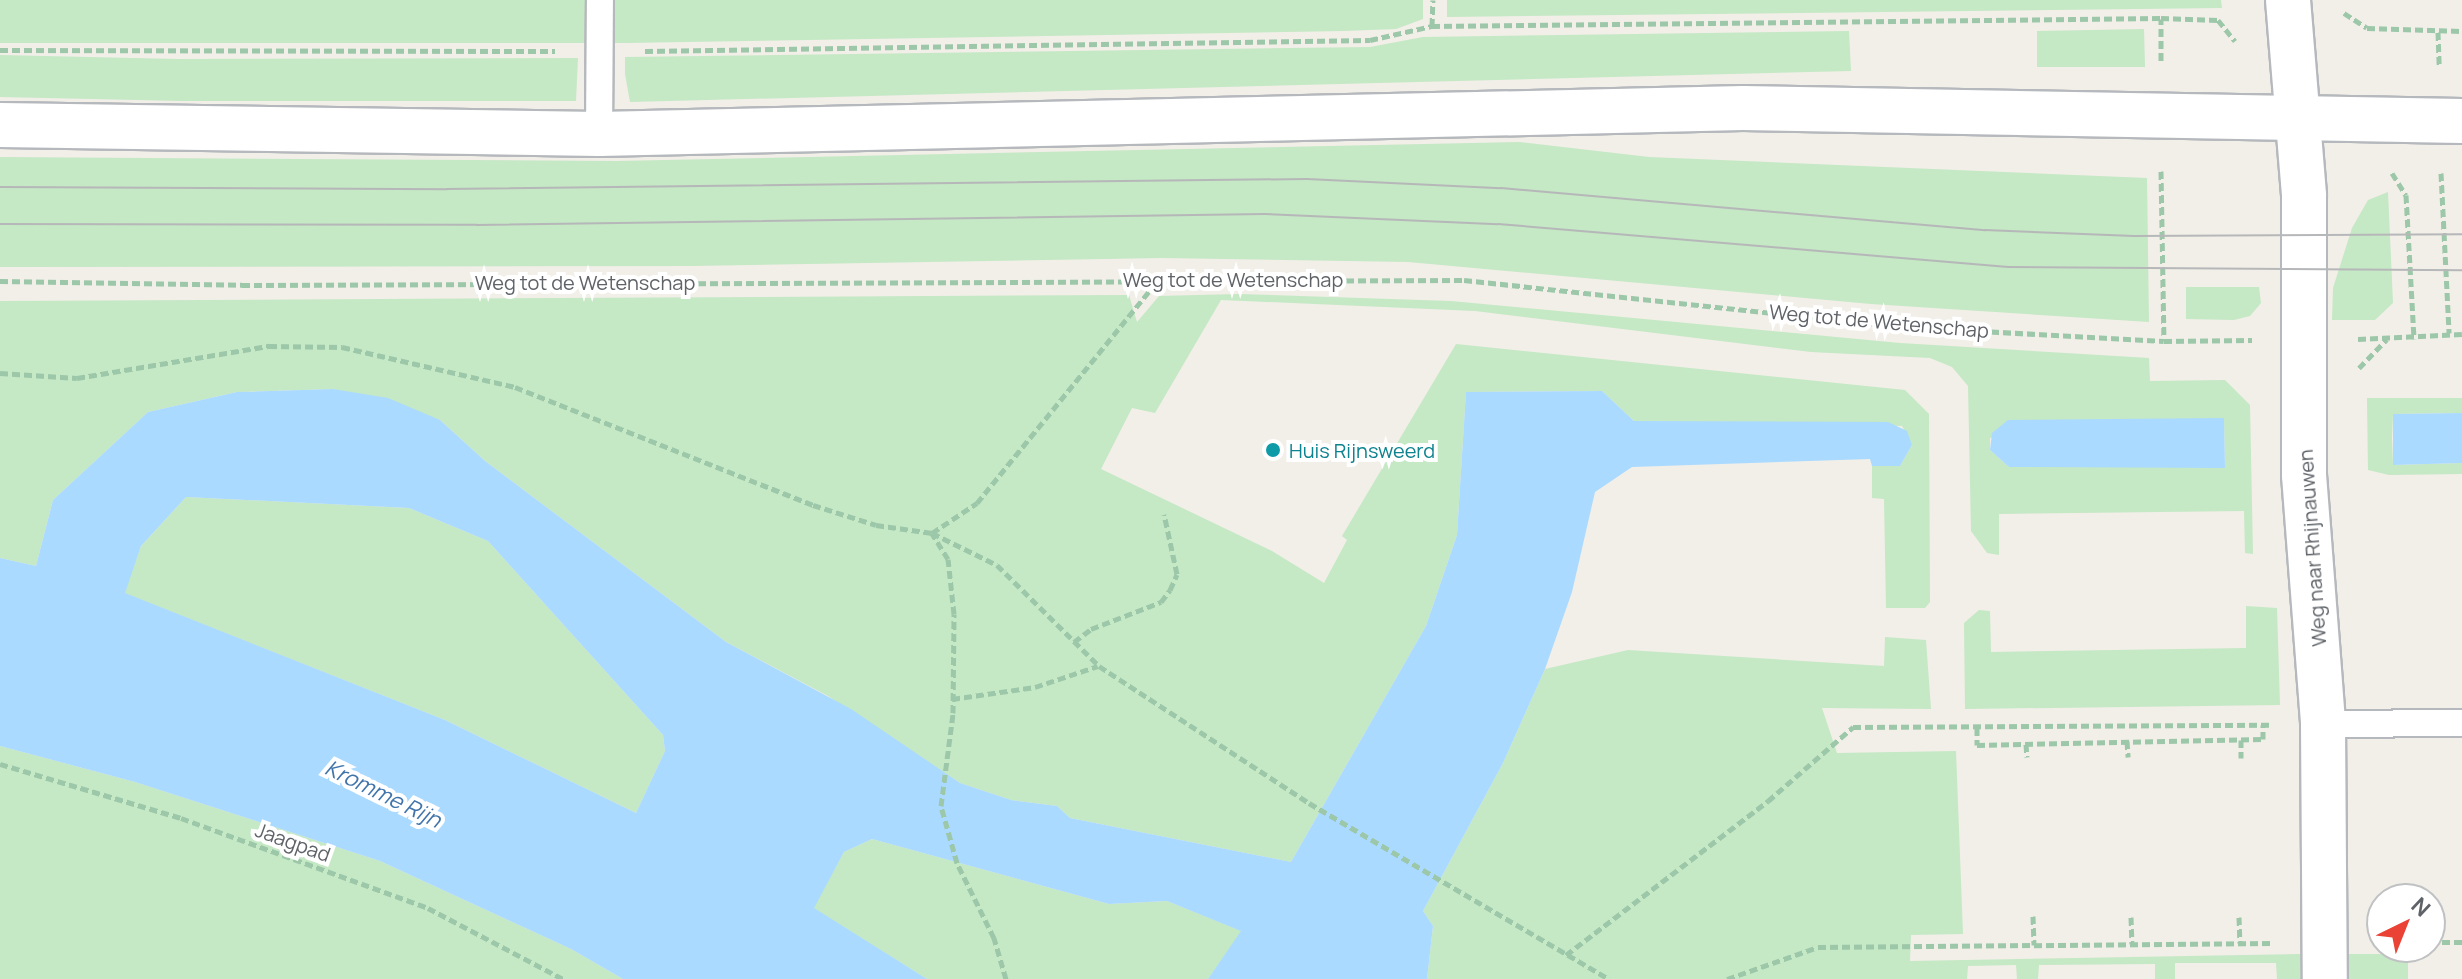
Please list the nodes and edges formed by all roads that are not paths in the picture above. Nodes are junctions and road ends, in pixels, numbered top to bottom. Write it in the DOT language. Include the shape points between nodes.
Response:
graph roads {
  1 [pos="600,0"];
  2 [pos="2288,0"];
  3 [pos="2298,118"];
  4 [pos="2451,121"];
  5 [pos="0,125"];
  6 [pos="599,134"];
  7 [pos="2462,723"];
  8 [pos="2323,724"];
  9 [pos="2324,961"];
  1 -- 6 [label="lane"];
  2 -- 3 [label="main road, Weg naar Rhijnauwen"];
  3 -- 4 [label="main road"];
  3 -- 6 [label="main road" via="1743,108"];
  3 -- 8 [label="main road, Weg naar Rhijnauwen" via="2304,196 2304,475"];
  5 -- 6 [label="main road"];
  7 -- 8 [label="lane"];
  8 -- 9 [label="main road, Weg naar Rhijnauwen"];
}
